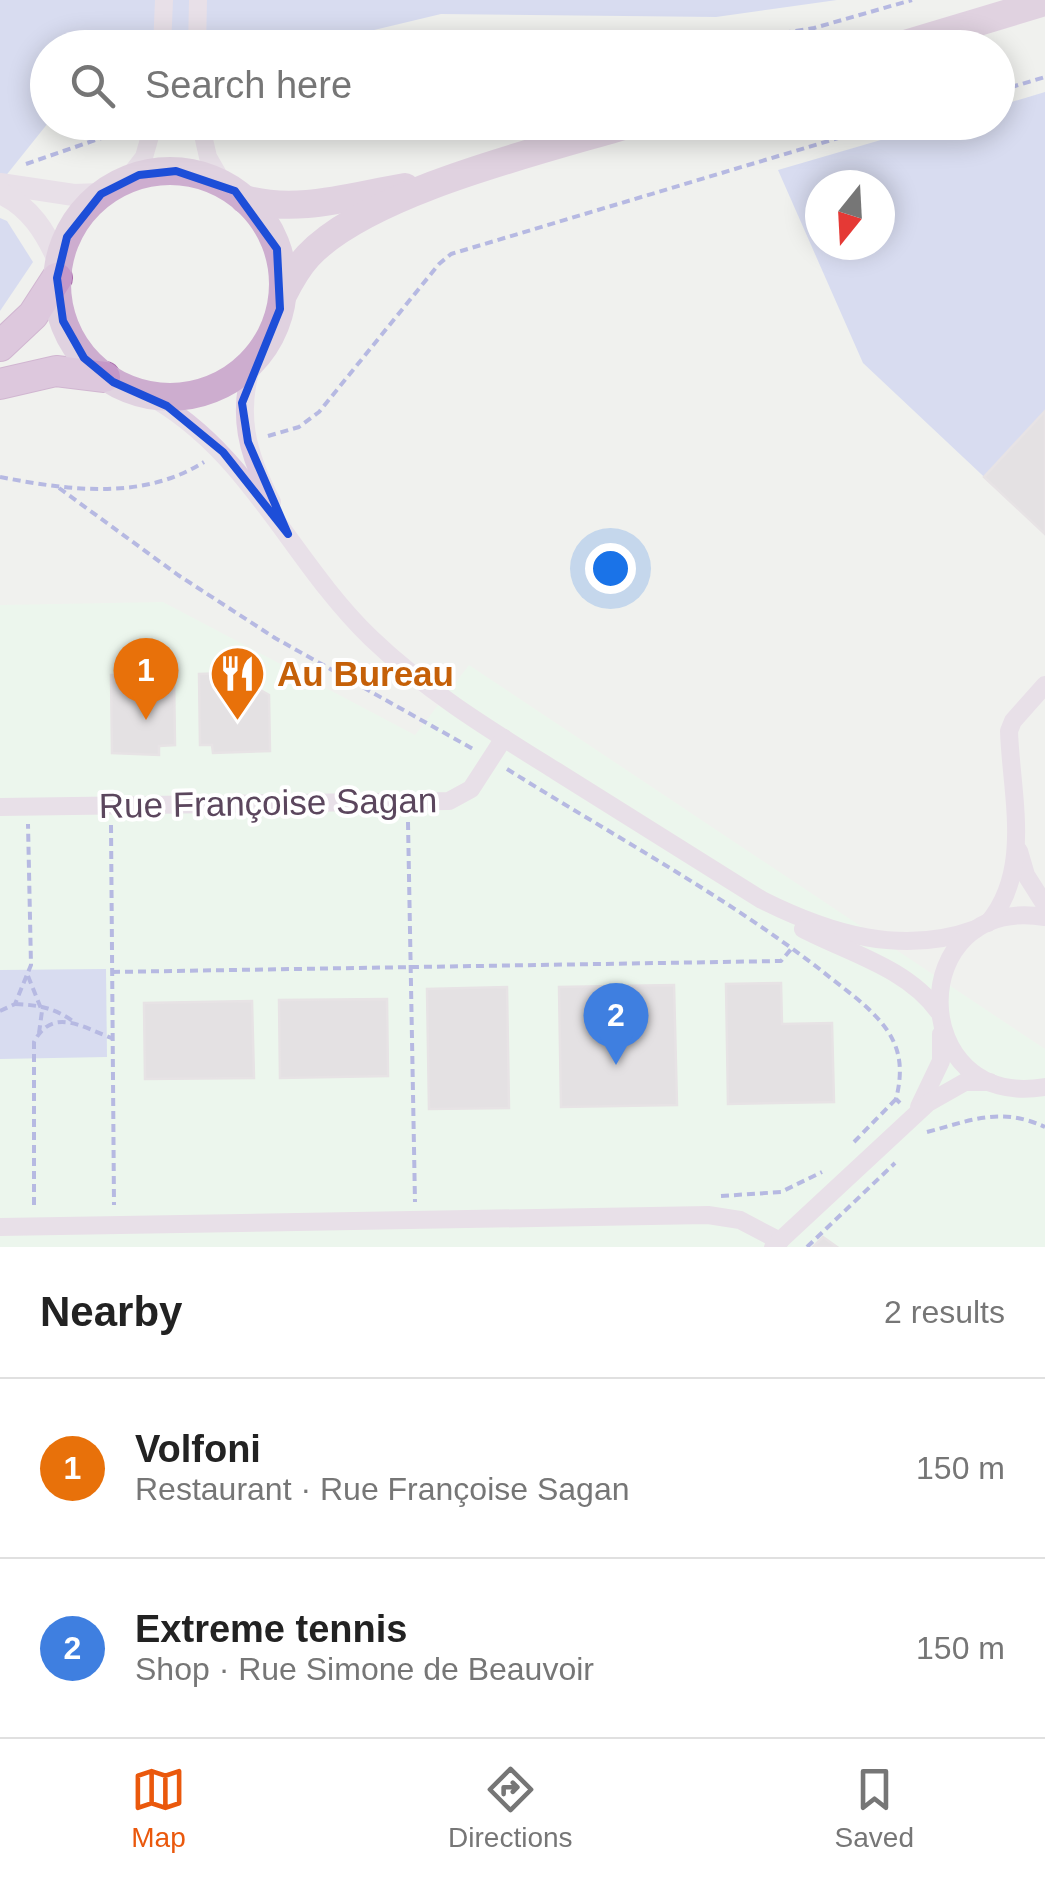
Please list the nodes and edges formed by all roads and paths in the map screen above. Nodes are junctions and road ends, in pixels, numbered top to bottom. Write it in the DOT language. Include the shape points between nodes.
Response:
graph roads {
  1 [pos="164,0"];
  2 [pos="198,0"];
  3 [pos="912,0"];
  4 [pos="1045,2"];
  5 [pos="163,30"];
  6 [pos="197,30"];
  7 [pos="801,30"];
  8 [pos="952,30"];
  9 [pos="1045,77"];
  10 [pos="1015,86"];
  11 [pos="95,140"];
  12 [pos="149,140"];
  13 [pos="204,140"];
  14 [pos="576,140"];
  15 [pos="832,140"];
  16 [pos="20,166"];
  17 [pos="450,178"];
  18 [pos="127,179"];
  19 [pos="0,184"];
  20 [pos="234,192"];
  21 [pos="0,193"];
  22 [pos="101,194"];
  23 [pos="58,270"];
  24 [pos="282,297"];
  25 [pos="0,346"];
  26 [pos="253,362"];
  27 [pos="105,378"];
  28 [pos="0,384"];
  29 [pos="147,395"];
  30 [pos="248,442"];
  31 [pos="222,452"];
  32 [pos="0,477"];
  33 [pos="59,488"];
  34 [pos="288,534"];
  35 [pos="1045,685"];
  36 [pos="504,738"];
  37 [pos="491,760"];
  38 [pos="407,802"];
  39 [pos="110,805"];
  40 [pos="0,807"];
  41 [pos="27,807"];
  42 [pos="1016,831"];
  43 [pos="762,900"];
  44 [pos="1045,905"];
  45 [pos="1045,916"];
  46 [pos="982,926"];
  47 [pos="792,948"];
  48 [pos="411,967"];
  49 [pos="112,972"];
  50 [pos="28,976"];
  51 [pos="15,1004"];
  52 [pos="39,1004"];
  53 [pos="0,1011"];
  54 [pos="940,1018"];
  55 [pos="74,1022"];
  56 [pos="38,1033"];
  57 [pos="112,1038"];
  58 [pos="992,1082"];
  59 [pos="1040,1090"];
  60 [pos="896,1099"];
  61 [pos="913,1116"];
  62 [pos="1045,1126"];
  63 [pos="842,1154"];
  64 [pos="903,1156"];
  65 [pos="829,1168"];
  66 [pos="705,1196"];
  67 [pos="415,1202"];
  68 [pos="34,1210"];
  69 [pos="114,1226"];
  70 [pos="0,1228"];
  71 [pos="776,1244"];
  72 [pos="807,1247"];
  1 -- 5 [label="street"];
  2 -- 6 [label="street"];
  3 -- 7 [label="path"];
  4 -- 8 [label="main road"];
  9 -- 10 [label="path"];
  11 -- 16 [label="path"];
  12 -- 18 [label="street"];
  13 -- 20 [label="street" via="208,157"];
  14 -- 17 [label="main road"];
  15 -- 30 [label="path" via="450,254 319,412 299,427"];
  17 -- 20 [label="main road" via="300,206"];
  17 -- 24 [label="main road" via="324,242"];
  18 -- 20 [label="main road" via="176,171"];
  18 -- 22 [label="main road"];
  19 -- 22 [label="street"];
  20 -- 24 [label="main road" via="273,237"];
  21 -- 23 [label="street" via="30,214"];
  22 -- 23 [label="main road" via="74,224"];
  23 -- 25 [label="highway" via="33,314"];
  23 -- 27 [label="main road" via="68,334"];
  24 -- 26 [label="main road" via="273,332"];
  26 -- 29 [label="main road" via="209,390"];
  26 -- 30 [label="street" via="242,402"];
  27 -- 28 [label="highway" via="56,371"];
  27 -- 29 [label="main road"];
  29 -- 31 [label="street" via="183,416"];
  30 -- 34 [label="street"];
  31 -- 33 [label="path" via="181,477 119,490"];
  31 -- 34 [label="street"];
  32 -- 33 [label="path"];
  33 -- 37 [label="path" via="296,651"];
  34 -- 36 [label="street" via="370,636"];
  35 -- 42 [label="street" via="1010,731"];
  36 -- 37 [label="street, Rue Françoise Sagan"];
  36 -- 43 [label="street"];
  37 -- 38 [label="street, Rue Françoise Sagan" via="465,795"];
  37 -- 47 [label="path"];
  38 -- 39 [label="street, Rue Françoise Sagan"];
  38 -- 48 [label="path"];
  39 -- 41 [label="street, Rue Françoise Sagan"];
  39 -- 49 [label="path"];
  40 -- 41 [label="street, Rue Françoise Sagan"];
  41 -- 50 [label="path"];
  42 -- 44 [label="street" via="1026,875"];
  42 -- 46 [label="street" via="1006,897"];
  43 -- 46 [label="street" via="825,927 896,943 934,941"];
  43 -- 54 [label="street" via="801,928 915,986"];
  45 -- 46 [label="street" via="1015,915"];
  46 -- 54 [label="street" via="956,948 943,972"];
  47 -- 48 [label="path" via="782,960"];
  47 -- 60 [label="path" via="879,1018 901,1064"];
  48 -- 49 [label="path"];
  48 -- 67 [label="path"];
  49 -- 57 [label="path"];
  50 -- 51 [label="path"];
  50 -- 52 [label="path"];
  51 -- 52 [label="path"];
  51 -- 53 [label="path"];
  52 -- 55 [label="path"];
  52 -- 56 [label="path"];
  54 -- 58 [label="street" via="960,1059"];
  54 -- 61 [label="street" via="941,1060"];
  55 -- 56 [label="path"];
  55 -- 57 [label="path"];
  56 -- 68 [label="path" via="32,1053"];
  57 -- 69 [label="path"];
  58 -- 59 [label="street"];
  58 -- 61 [label="street" via="950,1088"];
  60 -- 61 [label="path"];
  60 -- 63 [label="path"];
  61 -- 62 [label="path" via="928,1132 983,1116"];
  61 -- 71 [label="street"];
  64 -- 72 [label="path"];
  65 -- 66 [label="path" via="781,1192"];
  69 -- 70 [label="street"];
  69 -- 71 [label="street" via="708,1215 740,1220"];
}
